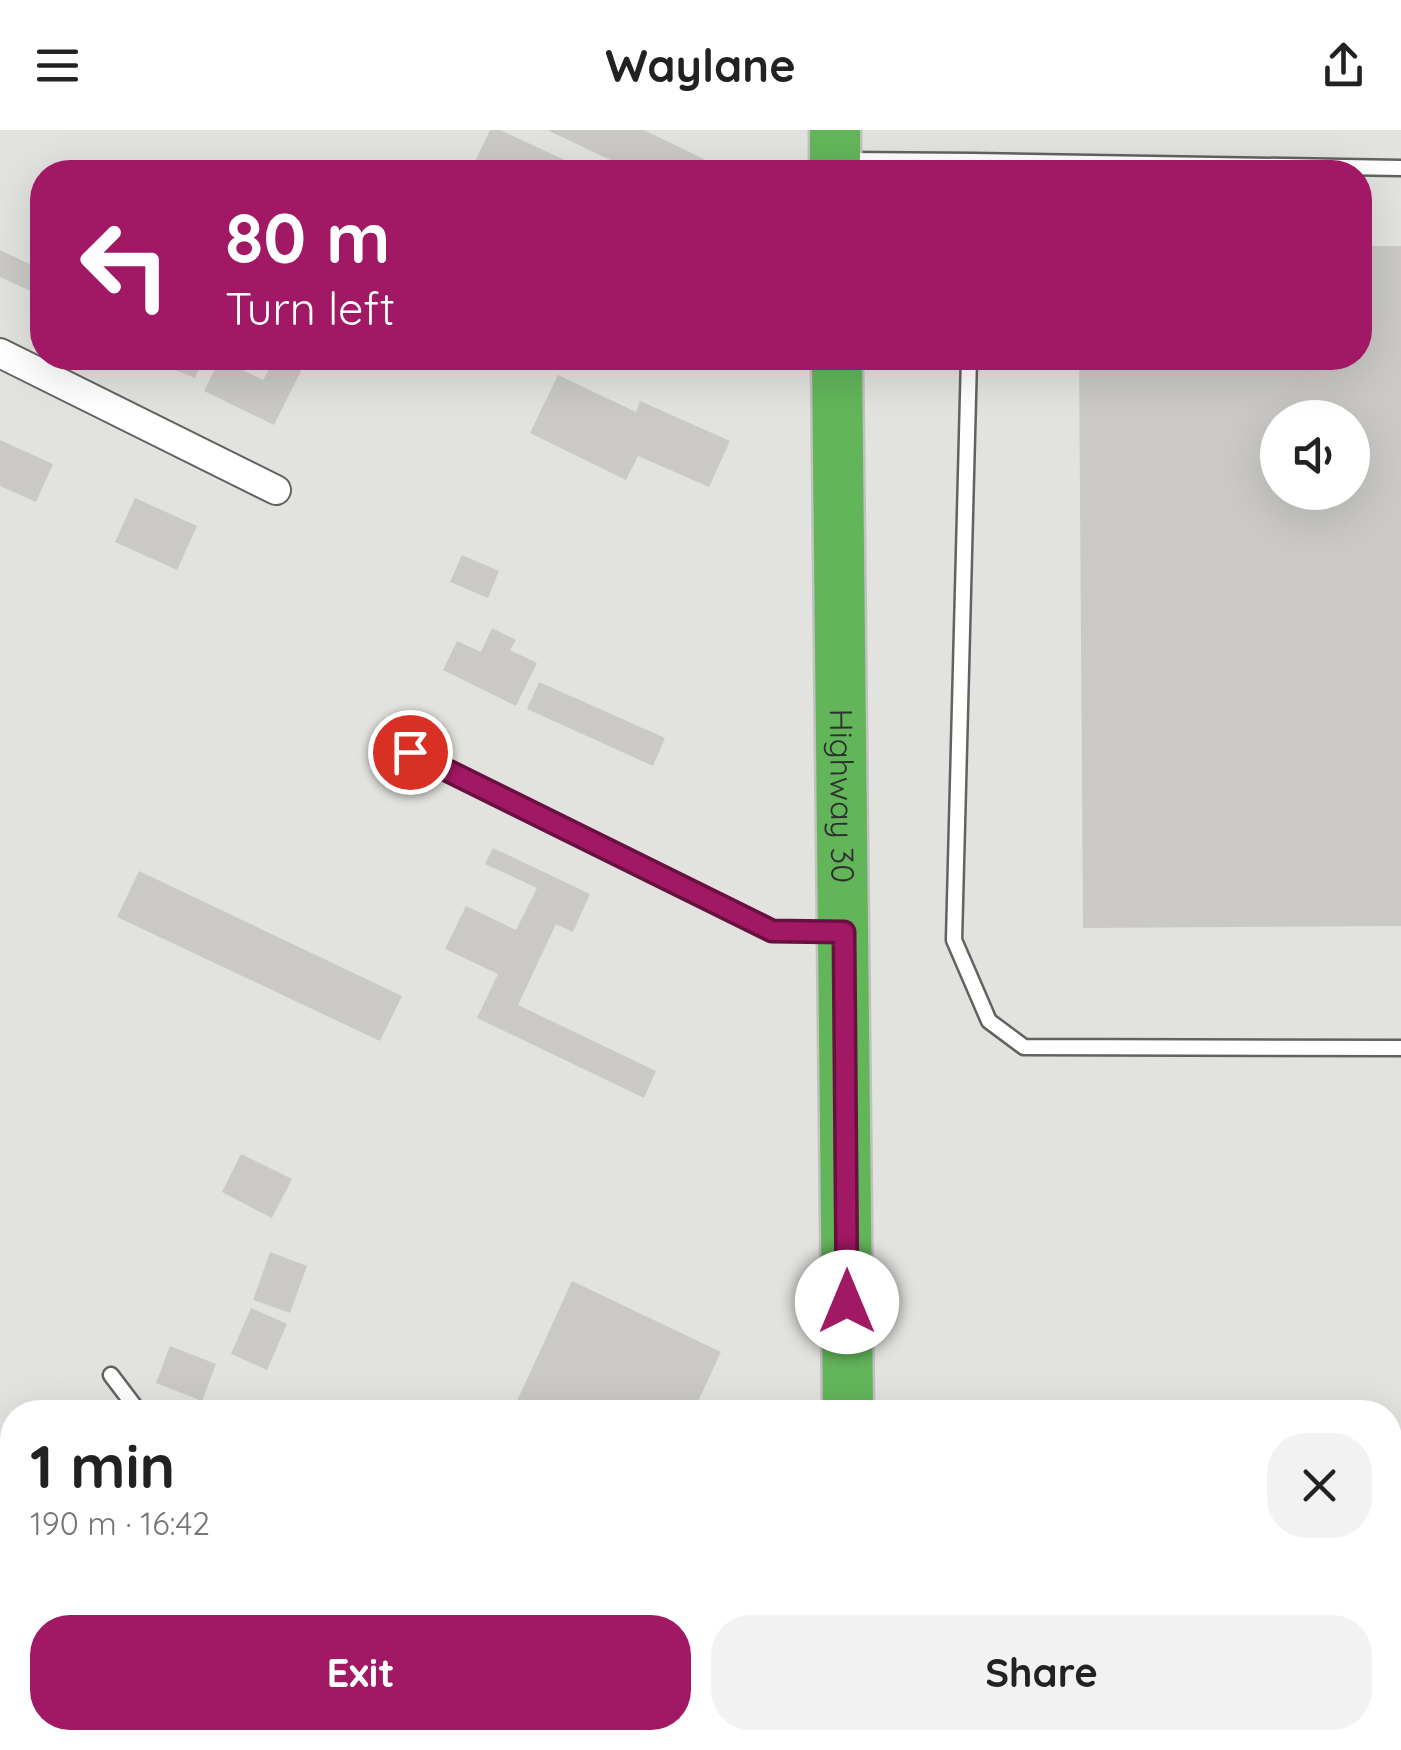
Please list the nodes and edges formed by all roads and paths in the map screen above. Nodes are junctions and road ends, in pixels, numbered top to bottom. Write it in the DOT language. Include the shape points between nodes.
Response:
graph roads {
  1 [pos="835,154"];
  2 [pos="899,160"];
  3 [pos="1372,168"];
  4 [pos="1401,168"];
  5 [pos="0,353"];
  6 [pos="30,368"];
  7 [pos="34,370"];
  8 [pos="837,370"];
  9 [pos="968,370"];
  10 [pos="276,490"];
  11 [pos="410,752"];
  12 [pos="844,932"];
  13 [pos="1401,1048"];
  14 [pos="111,1375"];
  15 [pos="130,1400"];
  16 [pos="848,1400"];
  1 -- 2 [label="lane"];
  3 -- 4 [label="lane"];
  5 -- 6 [label="street"];
  7 -- 10 [label="street"];
  8 -- 12 [label="highway, Highway 30"];
  9 -- 13 [label="lane" via="954,940 989,1021 1024,1047"];
  11 -- 12 [label="lane" via="772,931"];
  12 -- 16 [label="highway, Highway 30"];
  14 -- 15 [label="lane"];
}
